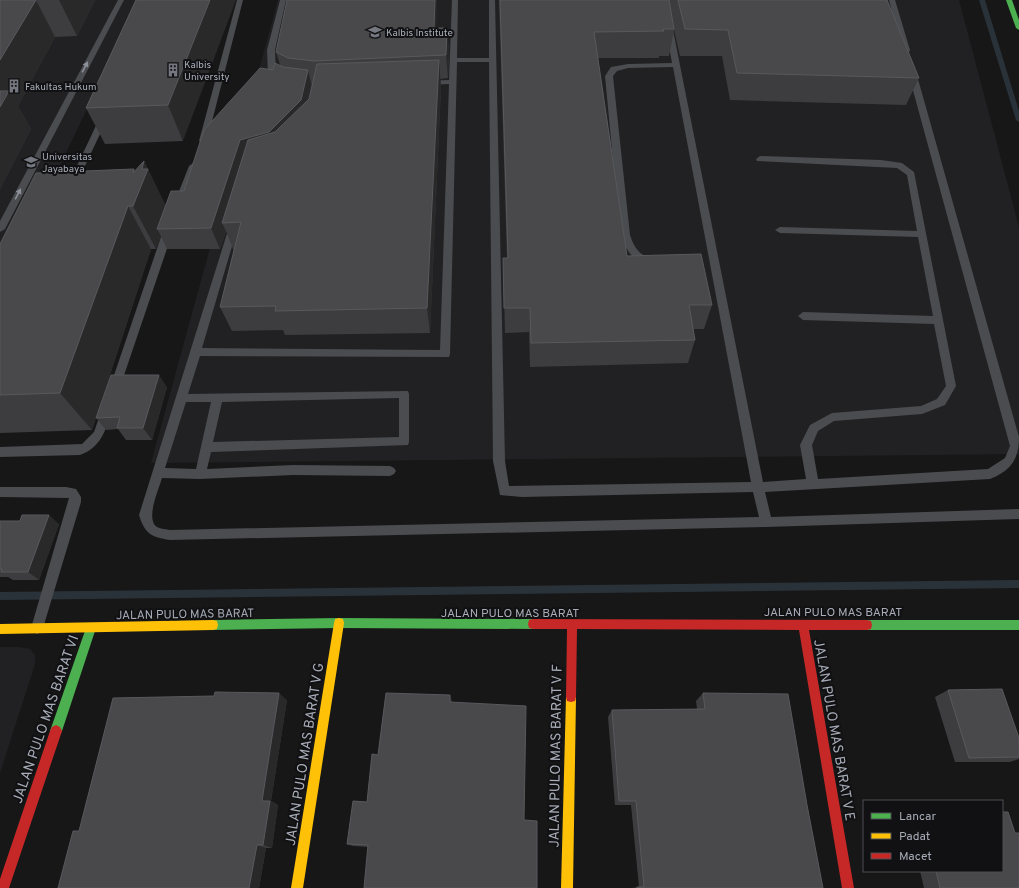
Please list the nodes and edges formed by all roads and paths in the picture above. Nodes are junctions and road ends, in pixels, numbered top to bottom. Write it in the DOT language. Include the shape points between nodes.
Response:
graph roads {
  1 [pos="121,0"];
  2 [pos="240,0"];
  3 [pos="283,0"];
  4 [pos="455,0"];
  5 [pos="492,0"];
  6 [pos="664,0"];
  7 [pos="892,0"];
  8 [pos="1009,0"];
  9 [pos="1019,28"];
  10 [pos="454,60"];
  11 [pos="493,60"];
  12 [pos="677,65"];
  13 [pos="285,82"];
  14 [pos="453,82"];
  15 [pos="414,84"];
  16 [pos="108,107"];
  17 [pos="760,159"];
  18 [pos="69,192"];
  19 [pos="236,217"];
  20 [pos="0,229"];
  21 [pos="780,230"];
  22 [pos="922,234"];
  23 [pos="660,264"];
  24 [pos="803,316"];
  25 [pos="939,320"];
  26 [pos="196,352"];
  27 [pos="181,398"];
  28 [pos="217,398"];
  29 [pos="205,447"];
  30 [pos="0,452"];
  31 [pos="390,471"];
  32 [pos="157,473"];
  33 [pos="200,474"];
  34 [pos="813,484"];
  35 [pos="758,487"];
  36 [pos="0,492"];
  37 [pos="1019,514"];
  38 [pos="766,522"];
  39 [pos="339,624"];
  40 [pos="803,624"];
  41 [pos="572,625"];
  42 [pos="1019,625"];
  43 [pos="37,628"];
  44 [pos="91,628"];
  45 [pos="0,629"];
  46 [pos="3,888"];
  47 [pos="297,888"];
  48 [pos="567,888"];
  49 [pos="848,888"];
  20 -- 1 [label="lane, one-way"];
  2 -- 30 [label="lane" via="198,153 173,216 98,434 91,445 80,450"];
  3 -- 13 [label="lane" via="271,50 272,75"];
  4 -- 10 [label="lane"];
  5 -- 11 [label="lane"];
  6 -- 12 [label="lane"];
  7 -- 34 [label="lane" via="1016,446 1009,461 990,474"];
  8 -- 9 [label="street"];
  10 -- 11 [label="lane"];
  10 -- 14 [label="lane"];
  11 -- 35 [label="lane" via="499,460 504,491"];
  12 -- 23 [label="lane" via="628,66 614,69 610,76 625,234 632,252 643,260"];
  12 -- 35 [label="lane" via="713,271"];
  14 -- 15 [label="lane"];
  14 -- 26 [label="lane" via="445,354"];
  16 -- 18 [label="lane"];
  17 -- 22 [label="lane" via="899,165 911,174"];
  19 -- 26 [label="lane"];
  21 -- 22 [label="lane"];
  22 -- 25 [label="lane"];
  24 -- 25 [label="lane"];
  25 -- 34 [label="lane" via="951,386 941,402 922,410 832,417 814,428 806,445"];
  26 -- 27 [label="lane"];
  27 -- 28 [label="lane"];
  27 -- 32 [label="lane"];
  28 -- 29 [label="lane"];
  28 -- 29 [label="lane" via="404,394 404,442"];
  29 -- 33 [label="lane"];
  31 -- 33 [label="lane" via="293,470"];
  32 -- 33 [label="lane"];
  32 -- 38 [label="lane" via="145,515 148,526 154,532 170,535"];
  34 -- 35 [label="lane"];
  35 -- 38 [label="lane"];
  36 -- 43 [label="lane" via="66,492 75,496"];
  37 -- 38 [label="lane"];
  39 -- 41 [label="street, JALAN PULO MAS BARAT"];
  39 -- 44 [label="street, JALAN PULO MAS BARAT"];
  39 -- 47 [label="street, JALAN PULO MAS BARAT V G"];
  40 -- 41 [label="street, JALAN PULO MAS BARAT"];
  40 -- 42 [label="street, JALAN PULO MAS BARAT"];
  40 -- 49 [label="street, JALAN PULO MAS BARAT V E"];
  41 -- 48 [label="street, JALAN PULO MAS BARAT V F"];
  43 -- 44 [label="street, JALAN PULO MAS BARAT"];
  43 -- 45 [label="street, JALAN PULO MAS BARAT"];
  44 -- 46 [label="street, JALAN PULO MAS BARAT VI"];
}
